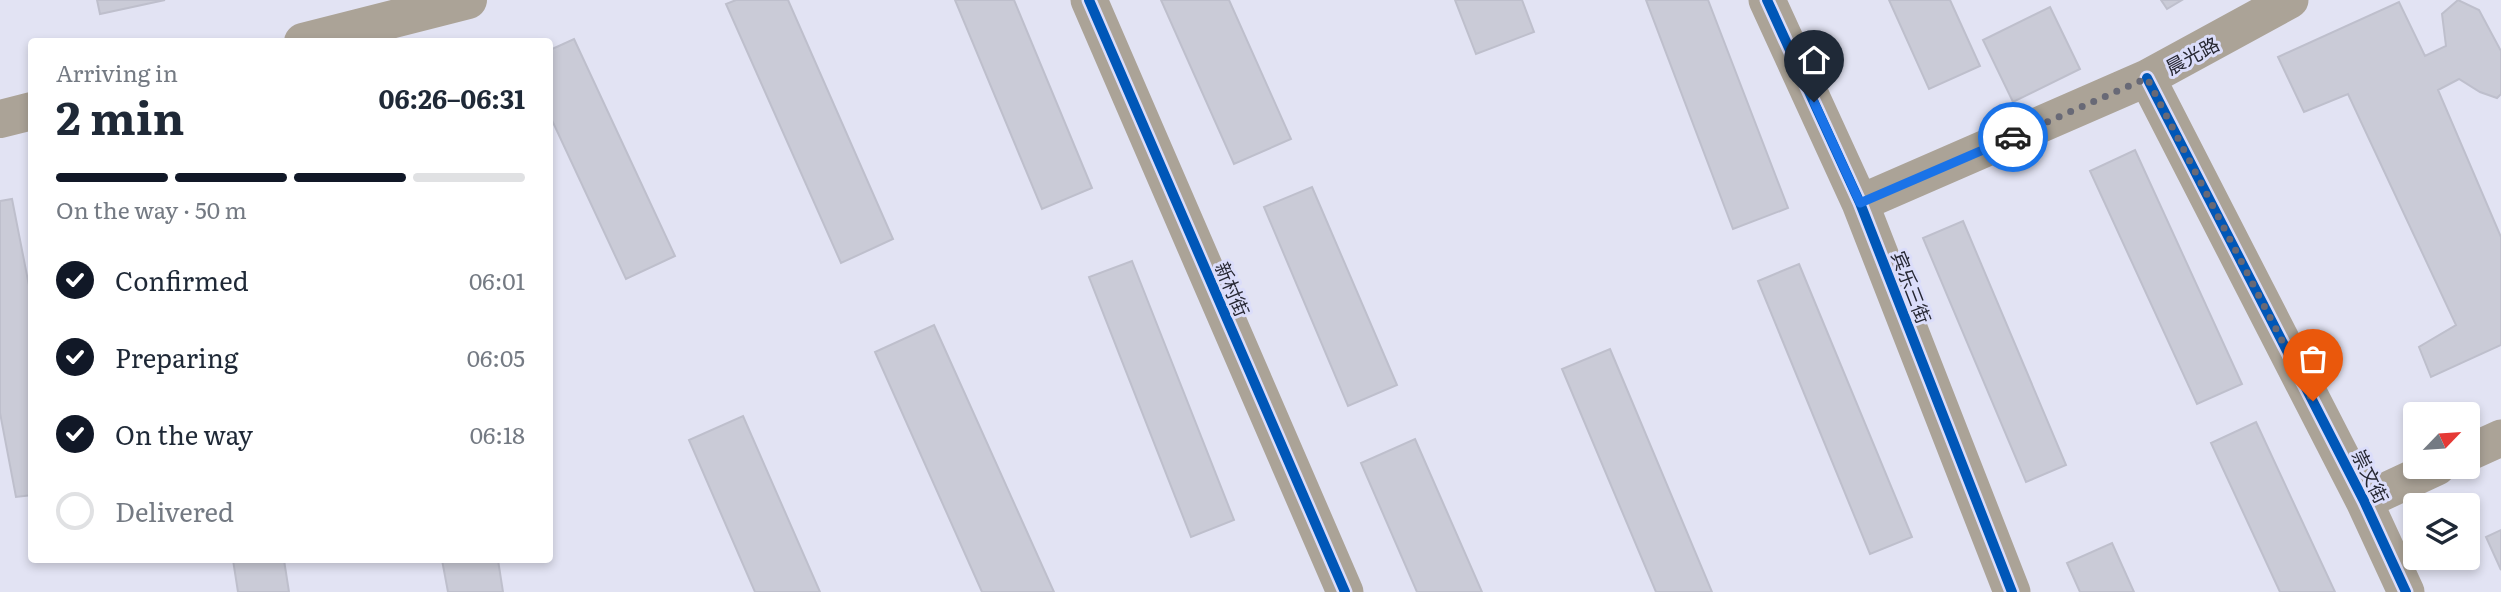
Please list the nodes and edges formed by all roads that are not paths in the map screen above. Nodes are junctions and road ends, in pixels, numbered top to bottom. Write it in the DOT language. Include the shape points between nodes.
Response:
graph roads {
  1 [pos="468,0"];
  2 [pos="1089,0"];
  3 [pos="1768,0"];
  4 [pos="2290,0"];
  5 [pos="319,38"];
  6 [pos="2147,78"];
  7 [pos="28,112"];
  8 [pos="0,119"];
  9 [pos="1860,203"];
  10 [pos="2501,438"];
  11 [pos="2480,448"];
  12 [pos="2409,480"];
  13 [pos="2364,501"];
  14 [pos="1345,592"];
  15 [pos="2012,592"];
  16 [pos="2406,592"];
  1 -- 5 [label="street"];
  2 -- 14 [label="street, 新村街"];
  3 -- 9 [label="street, 宾乐三街"];
  4 -- 6 [label="street, 晨光路"];
  6 -- 9 [label="street, 晨光路"];
  6 -- 13 [label="street, 崇文街"];
  7 -- 8 [label="street"];
  9 -- 15 [label="street, 宾乐三街"];
  10 -- 11 [label="street"];
  12 -- 13 [label="street"];
  13 -- 16 [label="street, 崇文街"];
}
